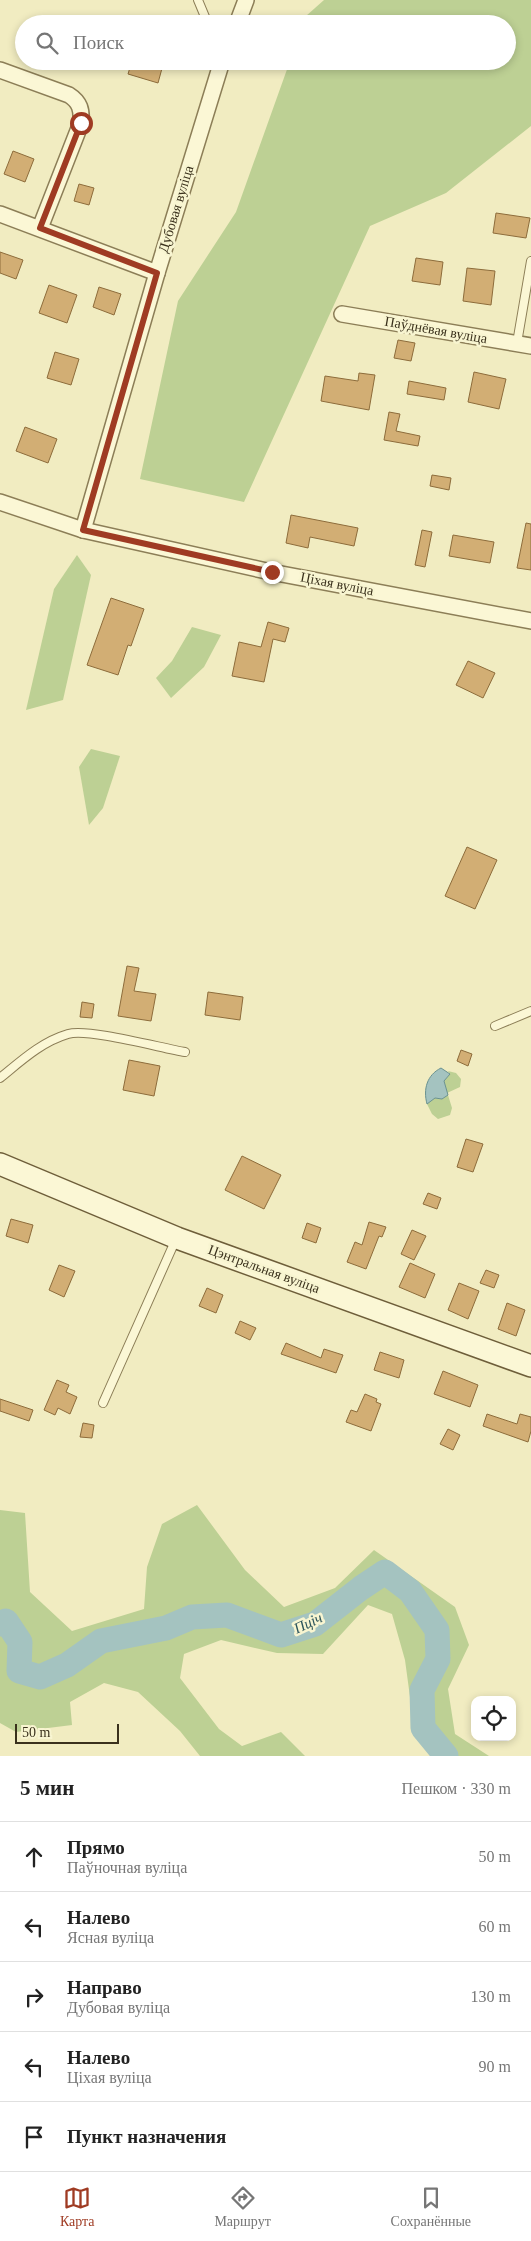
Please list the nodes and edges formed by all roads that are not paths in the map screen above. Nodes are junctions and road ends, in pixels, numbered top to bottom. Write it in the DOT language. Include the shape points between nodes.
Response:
graph roads {
  1 [pos="198,0"];
  2 [pos="246,0"];
  3 [pos="204,15"];
  4 [pos="240,15"];
  5 [pos="0,70"];
  6 [pos="219,70"];
  7 [pos="0,214"];
  8 [pos="40,228"];
  9 [pos="531,260"];
  10 [pos="157,273"];
  11 [pos="342,314"];
  12 [pos="524,344"];
  13 [pos="0,502"];
  14 [pos="83,530"];
  15 [pos="531,621"];
  16 [pos="531,1011"];
  17 [pos="495,1026"];
  18 [pos="185,1052"];
  19 [pos="0,1078"];
  20 [pos="0,1164"];
  21 [pos="176,1238"];
  22 [pos="531,1366"];
  23 [pos="103,1404"];
  1 -- 3 [label="lane"];
  2 -- 4 [label="street"];
  5 -- 8 [label="street" via="69,95 77,100 82,112 81,123"];
  6 -- 10 [label="street, Дубовая вуліца"];
  7 -- 8 [label="street"];
  8 -- 10 [label="street"];
  9 -- 12 [label="lane"];
  10 -- 14 [label="street, Дубовая вуліца"];
  11 -- 12 [label="street, Паўднёвая вуліца"];
  13 -- 14 [label="street, Ціхая вуліца"];
  14 -- 15 [label="street, Ціхая вуліца" via="272,572"];
  16 -- 17 [label="lane"];
  18 -- 19 [label="lane" via="88,1033 70,1034 49,1042"];
  20 -- 21 [label="street, Цэнтральная вуліца"];
  21 -- 22 [label="street, Цэнтральная вуліца"];
  21 -- 23 [label="lane"];
}
